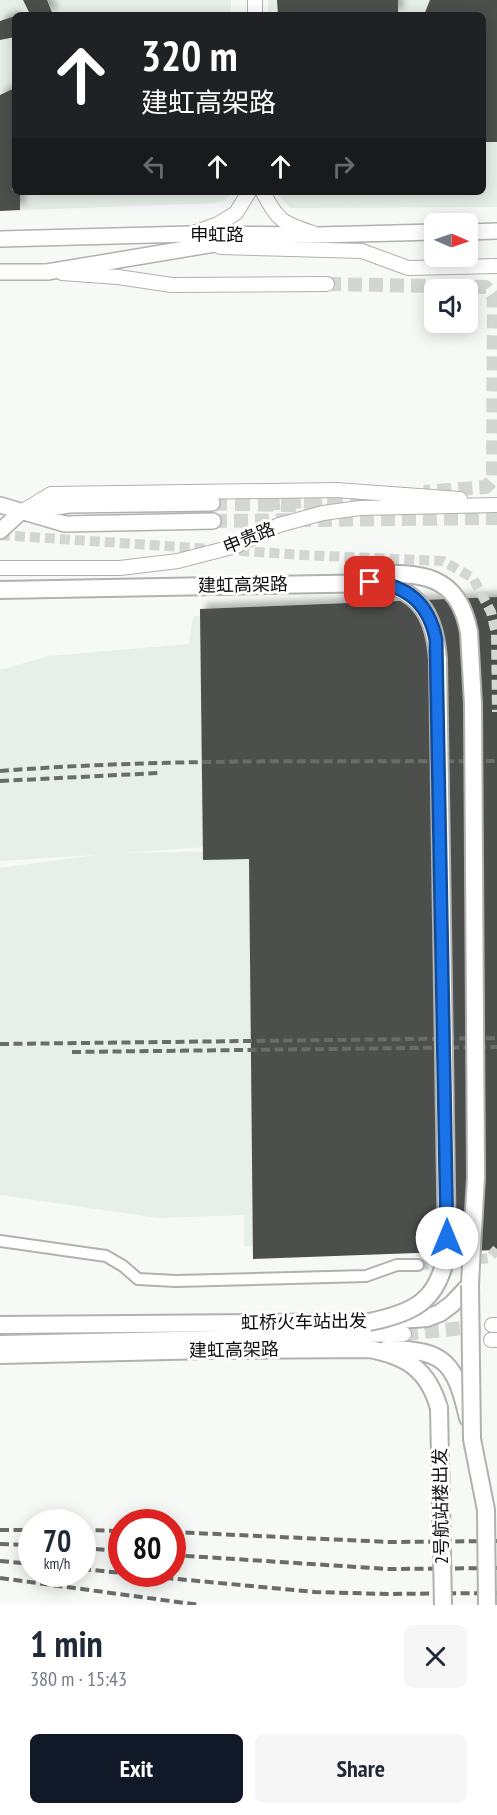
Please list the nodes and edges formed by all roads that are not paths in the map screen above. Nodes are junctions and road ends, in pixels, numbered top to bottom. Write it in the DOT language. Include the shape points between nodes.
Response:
graph roads {
  1 [pos="247,195"];
  2 [pos="265,195"];
  3 [pos="478,231"];
  4 [pos="497,231"];
  5 [pos="424,232"];
  6 [pos="190,234"];
  7 [pos="268,235"];
  8 [pos="318,235"];
  9 [pos="0,239"];
  10 [pos="204,246"];
  11 [pos="497,266"];
  12 [pos="0,272"];
  13 [pos="47,272"];
  14 [pos="327,284"];
  15 [pos="212,503"];
  16 [pos="497,504"];
  17 [pos="0,505"];
  18 [pos="21,512"];
  19 [pos="213,521"];
  20 [pos="0,531"];
  21 [pos="0,568"];
  22 [pos="337,583"];
  23 [pos="0,590"];
  24 [pos="438,660"];
  25 [pos="0,1241"];
  26 [pos="418,1265"];
  27 [pos="470,1285"];
  28 [pos="369,1322"];
  29 [pos="0,1325"];
  30 [pos="404,1334"];
  31 [pos="0,1343"];
  32 [pos="369,1349"];
  33 [pos="0,1355"];
  34 [pos="439,1408"];
  35 [pos="472,1439"];
  36 [pos="443,1605"];
  37 [pos="487,1605"];
  1 -- 6 [label="street" via="236,213"];
  2 -- 8 [label="street" via="275,215 293,227"];
  3 -- 4 [label="main road"];
  5 -- 8 [label="main road, 申虹路"];
  6 -- 7 [label="main road, 申虹路"];
  6 -- 9 [label="main road, 申虹路"];
  7 -- 8 [label="main road, 申虹路"];
  7 -- 10 [label="main road"];
  10 -- 11 [label="street" via="362,252 408,268"];
  10 -- 13 [label="main road"];
  12 -- 13 [label="main road"];
  13 -- 14 [label="street" via="172,285"];
  15 -- 18 [label="main road" via="69,505"];
  16 -- 18 [label="street" via="336,490 51,494"];
  16 -- 21 [label="street, 申贵路" via="360,508 323,513 279,525 236,546 178,561 120,568"];
  17 -- 18 [label="main road, 申贵路"];
  18 -- 19 [label="main road, 申贵路" via="65,524"];
  18 -- 20 [label="main road"];
  22 -- 23 [label="highway, 建虹高架路"];
  22 -- 24 [label="highway, 建虹高架路" via="381,583 406,591 423,607 434,627"];
  22 -- 27 [label="highway, bridge" via="363,574 415,574 434,579 458,599 469,632 476,1177"];
  24 -- 28 [label="highway, 虹桥火车站出发, bridge" via="447,1251 438,1283 429,1296 406,1313"];
  25 -- 26 [label="street" via="106,1256 138,1279 366,1276 397,1265"];
  27 -- 28 [label="highway, bridge" via="452,1305 427,1318"];
  27 -- 35 [label="highway, bridge"];
  28 -- 29 [label="highway, 虹桥火车站出发"];
  30 -- 31 [label="street"];
  32 -- 33 [label="highway, 建虹高架路"];
  32 -- 34 [label="highway, 建虹高架路" via="389,1353 417,1368 434,1392"];
  32 -- 35 [label="highway, bridge" via="424,1351 444,1362 463,1397"];
  34 -- 36 [label="highway, 2号航站楼出发, bridge"];
  35 -- 37 [label="highway, bridge" via="486,1510"];
}
